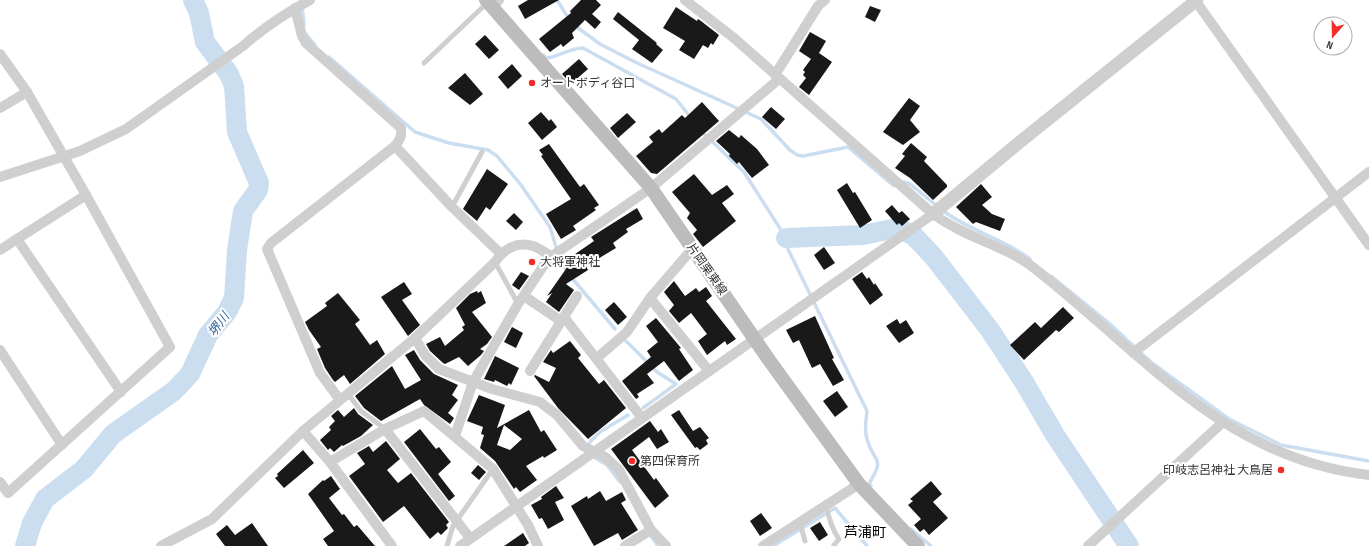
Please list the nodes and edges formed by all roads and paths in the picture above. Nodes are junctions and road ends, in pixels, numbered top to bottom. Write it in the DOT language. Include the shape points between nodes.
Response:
graph roads {
  1 [pos="309,0"];
  2 [pos="685,0"];
  3 [pos="824,0"];
  4 [pos="1196,0"];
  5 [pos="491,2"];
  6 [pos="295,8"];
  7 [pos="0,54"];
  8 [pos="424,63"];
  9 [pos="777,77"];
  10 [pos="27,92"];
  11 [pos="0,108"];
  12 [pos="395,146"];
  13 [pos="482,152"];
  14 [pos="64,155"];
  15 [pos="1369,172"];
  16 [pos="0,177"];
  17 [pos="651,188"];
  18 [pos="86,195"];
  19 [pos="1335,197"];
  20 [pos="452,207"];
  21 [pos="933,214"];
  22 [pos="17,239"];
  23 [pos="1369,245"];
  24 [pos="693,248"];
  25 [pos="0,250"];
  26 [pos="552,256"];
  27 [pos="498,258"];
  28 [pos="577,296"];
  29 [pos="650,298"];
  30 [pos="521,300"];
  31 [pos="563,319"];
  32 [pos="755,337"];
  33 [pos="415,338"];
  34 [pos="0,350"];
  35 [pos="1133,353"];
  36 [pos="597,358"];
  37 [pos="530,371"];
  38 [pos="709,371"];
  39 [pos="473,382"];
  40 [pos="121,392"];
  41 [pos="344,397"];
  42 [pos="642,418"];
  43 [pos="1222,423"];
  44 [pos="385,429"];
  45 [pos="304,431"];
  46 [pos="455,436"];
  47 [pos="62,445"];
  48 [pos="593,452"];
  49 [pos="330,462"];
  50 [pos="493,469"];
  51 [pos="1369,475"];
  52 [pos="0,482"];
  53 [pos="859,484"];
  54 [pos="516,506"];
  55 [pos="827,509"];
  56 [pos="456,521"];
  57 [pos="800,523"];
  58 [pos="648,532"];
  59 [pos="470,538"];
  60 [pos="805,538"];
  61 [pos="778,541"];
  62 [pos="834,545"];
  63 [pos="161,546"];
  64 [pos="392,546"];
  65 [pos="447,546"];
  66 [pos="460,546"];
  67 [pos="538,546"];
  68 [pos="625,546"];
  69 [pos="666,546"];
  70 [pos="763,546"];
  71 [pos="918,546"];
  72 [pos="1088,546"];
  1 -- 6 [label="street"];
  2 -- 9 [label="street" via="734,38"];
  3 -- 9 [label="street"];
  4 -- 19 [label="street"];
  4 -- 21 [label="street"];
  5 -- 8 [label="lane"];
  5 -- 17 [label="main road, 片岡栗東線"];
  6 -- 12 [label="street" via="306,43 401,128 400,140"];
  6 -- 14 [label="street" via="126,130 80,151"];
  7 -- 10 [label="street"];
  9 -- 17 [label="street"];
  9 -- 21 [label="street"];
  10 -- 11 [label="street"];
  10 -- 14 [label="street"];
  12 -- 20 [label="street"];
  12 -- 41 [label="street" via="271,243 267,249 320,373"];
  13 -- 20 [label="lane"];
  14 -- 16 [label="street"];
  14 -- 18 [label="street"];
  15 -- 19 [label="street"];
  17 -- 24 [label="main road, 片岡栗東線"];
  17 -- 26 [label="street"];
  18 -- 22 [label="street"];
  18 -- 40 [label="street" via="170,348"];
  19 -- 23 [label="street"];
  19 -- 35 [label="street"];
  20 -- 27 [label="street"];
  21 -- 32 [label="street"];
  21 -- 35 [label="street" via="956,229 1016,256 1033,267"];
  22 -- 25 [label="street"];
  22 -- 40 [label="street"];
  24 -- 29 [label="street"];
  24 -- 32 [label="main road, 片岡栗東線"];
  26 -- 27 [label="street" via="534,246 521,244 510,247"];
  26 -- 30 [label="street"];
  27 -- 30 [label="lane"];
  27 -- 33 [label="street"];
  28 -- 31 [label="street"];
  29 -- 36 [label="street" via="627,332"];
  29 -- 38 [label="street"];
  30 -- 31 [label="street"];
  30 -- 39 [label="street"];
  31 -- 36 [label="street"];
  31 -- 37 [label="street"];
  32 -- 38 [label="street"];
  32 -- 53 [label="main road, 片岡栗東線"];
  33 -- 39 [label="street" via="425,355 439,368"];
  33 -- 41 [label="street"];
  34 -- 47 [label="street"];
  35 -- 43 [label="street" via="1156,374"];
  36 -- 42 [label="street"];
  38 -- 42 [label="street"];
  39 -- 46 [label="street"];
  39 -- 48 [label="street" via="540,402 557,415 583,446"];
  40 -- 47 [label="street"];
  41 -- 44 [label="lane"];
  41 -- 45 [label="street"];
  42 -- 48 [label="street"];
  43 -- 51 [label="street" via="1303,462"];
  43 -- 72 [label="street"];
  44 -- 46 [label="street" via="424,411"];
  44 -- 49 [label="street"];
  44 -- 56 [label="street"];
  45 -- 49 [label="street"];
  45 -- 63 [label="street" via="212,519"];
  46 -- 50 [label="street"];
  47 -- 52 [label="street" via="8,493"];
  48 -- 54 [label="street"];
  48 -- 58 [label="street" via="605,457 619,470"];
  49 -- 64 [label="street"];
  50 -- 54 [label="street"];
  50 -- 56 [label="lane"];
  53 -- 55 [label="street"];
  53 -- 71 [label="main road, 片岡栗東線"];
  54 -- 59 [label="street"];
  54 -- 67 [label="street"];
  55 -- 57 [label="street"];
  55 -- 62 [label="lane" via="832,530 839,538"];
  56 -- 59 [label="street"];
  56 -- 65 [label="lane"];
  57 -- 60 [label="lane"];
  57 -- 61 [label="street"];
  58 -- 68 [label="street"];
  58 -- 69 [label="street"];
  59 -- 66 [label="street"];
  61 -- 70 [label="street"];
}
